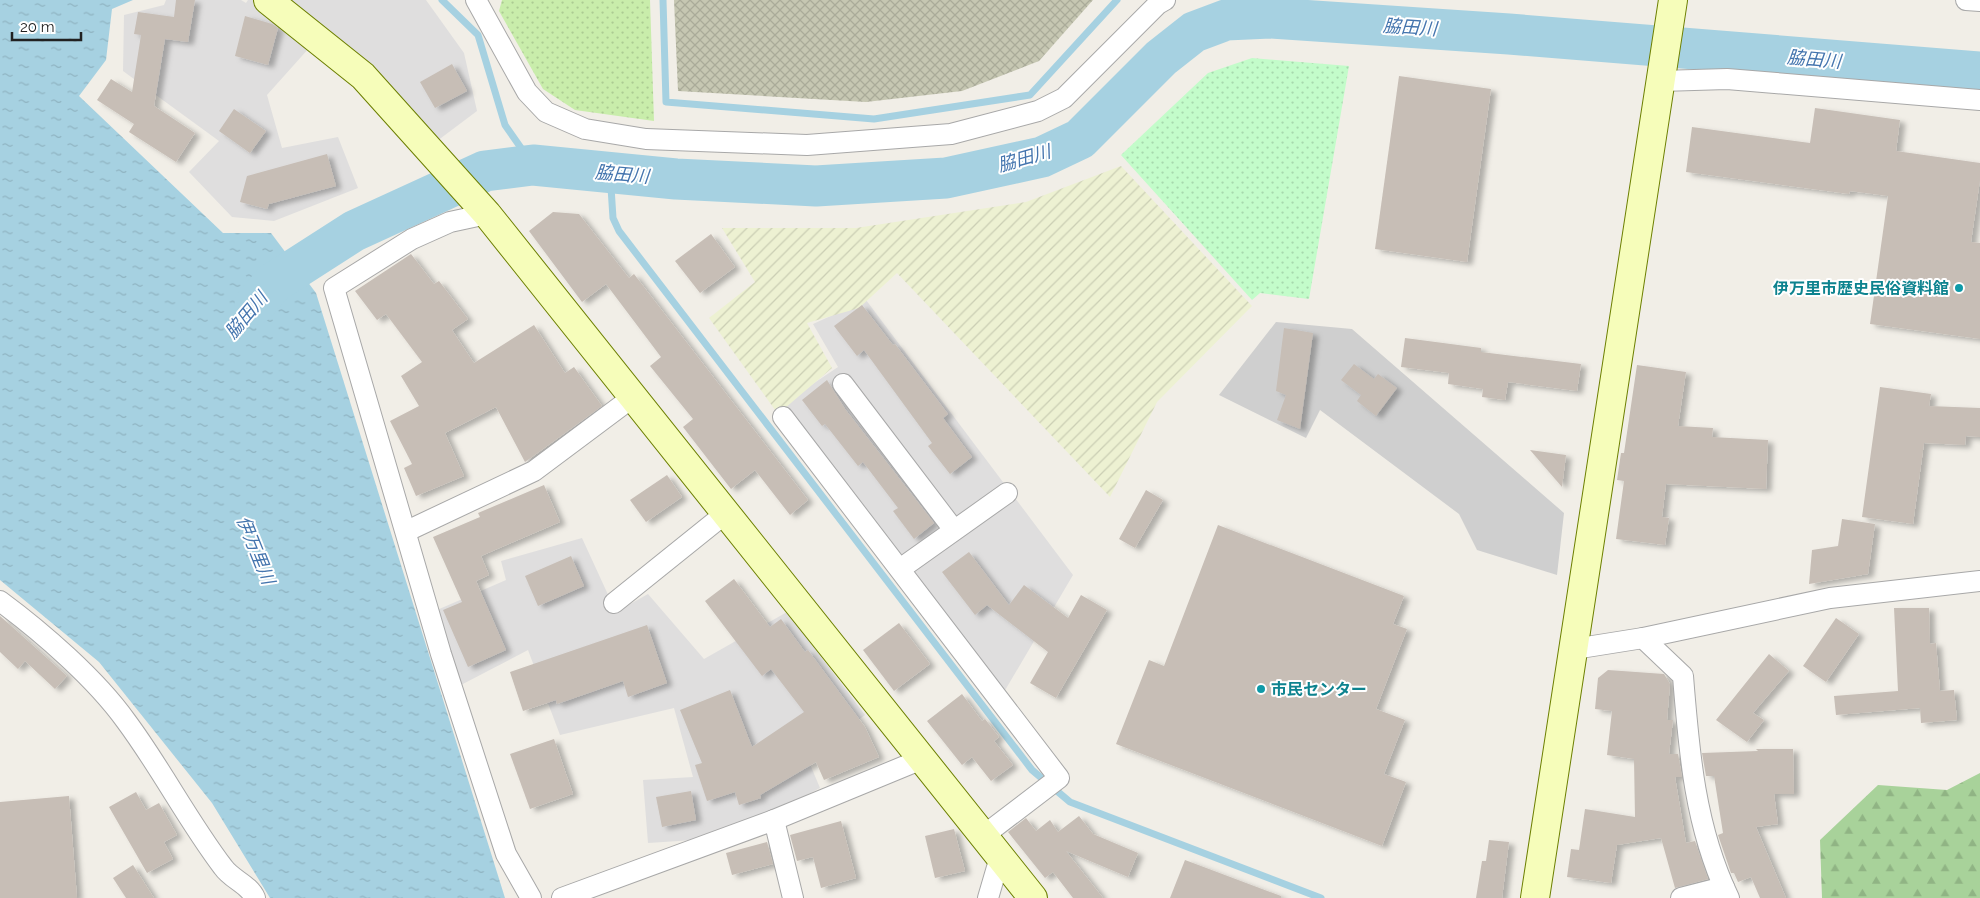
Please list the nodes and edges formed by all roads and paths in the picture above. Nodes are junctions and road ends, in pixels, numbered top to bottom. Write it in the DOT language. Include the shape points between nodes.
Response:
graph roads {
  1 [pos="268,0"];
  2 [pos="476,0"];
  3 [pos="1165,0"];
  4 [pos="1672,0"];
  5 [pos="1966,0"];
  6 [pos="1980,1"];
  7 [pos="1661,81"];
  8 [pos="1980,100"];
  9 [pos="487,214"];
  10 [pos="843,384"];
  11 [pos="633,397"];
  12 [pos="784,417"];
  13 [pos="1007,493"];
  14 [pos="726,513"];
  15 [pos="954,530"];
  16 [pos="407,531"];
  17 [pos="900,569"];
  18 [pos="1980,582"];
  19 [pos="0,601"];
  20 [pos="614,604"];
  21 [pos="1643,638"];
  22 [pos="1574,648"];
  23 [pos="922,759"];
  24 [pos="774,820"];
  25 [pos="983,836"];
  26 [pos="1000,857"];
  27 [pos="1726,893"];
  28 [pos="256,898"];
  29 [pos="531,898"];
  30 [pos="562,898"];
  31 [pos="793,898"];
  32 [pos="988,898"];
  33 [pos="1033,898"];
  34 [pos="1535,898"];
  35 [pos="1682,898"];
  1 -- 9 [label="street" via="363,76"];
  2 -- 3 [label="street" via="527,92 546,112 585,129 646,139 807,145 951,134 1038,111 1064,98"];
  4 -- 7 [label="street"];
  5 -- 6 [label="street"];
  7 -- 8 [label="street" via="1727,79"];
  7 -- 22 [label="street"];
  9 -- 11 [label="street"];
  9 -- 16 [label="street" via="450,222 412,239 334,288"];
  10 -- 15 [label="street"];
  11 -- 14 [label="street"];
  11 -- 16 [label="street" via="534,470"];
  12 -- 17 [label="street"];
  13 -- 15 [label="street"];
  14 -- 20 [label="street"];
  14 -- 23 [label="street"];
  15 -- 17 [label="street"];
  16 -- 29 [label="street" via="442,654 506,854"];
  17 -- 25 [label="street" via="1059,778"];
  18 -- 21 [label="street" via="1830,598"];
  19 -- 28 [label="street" via="79,668 126,720 224,869 252,891"];
  21 -- 22 [label="street"];
  21 -- 27 [label="street" via="1683,676 1690,757 1701,823"];
  22 -- 34 [label="street"];
  23 -- 24 [label="street"];
  23 -- 25 [label="street"];
  24 -- 30 [label="street"];
  24 -- 31 [label="street"];
  25 -- 26 [label="street"];
  26 -- 32 [label="street"];
  26 -- 33 [label="street"];
  27 -- 35 [label="street"];
}
